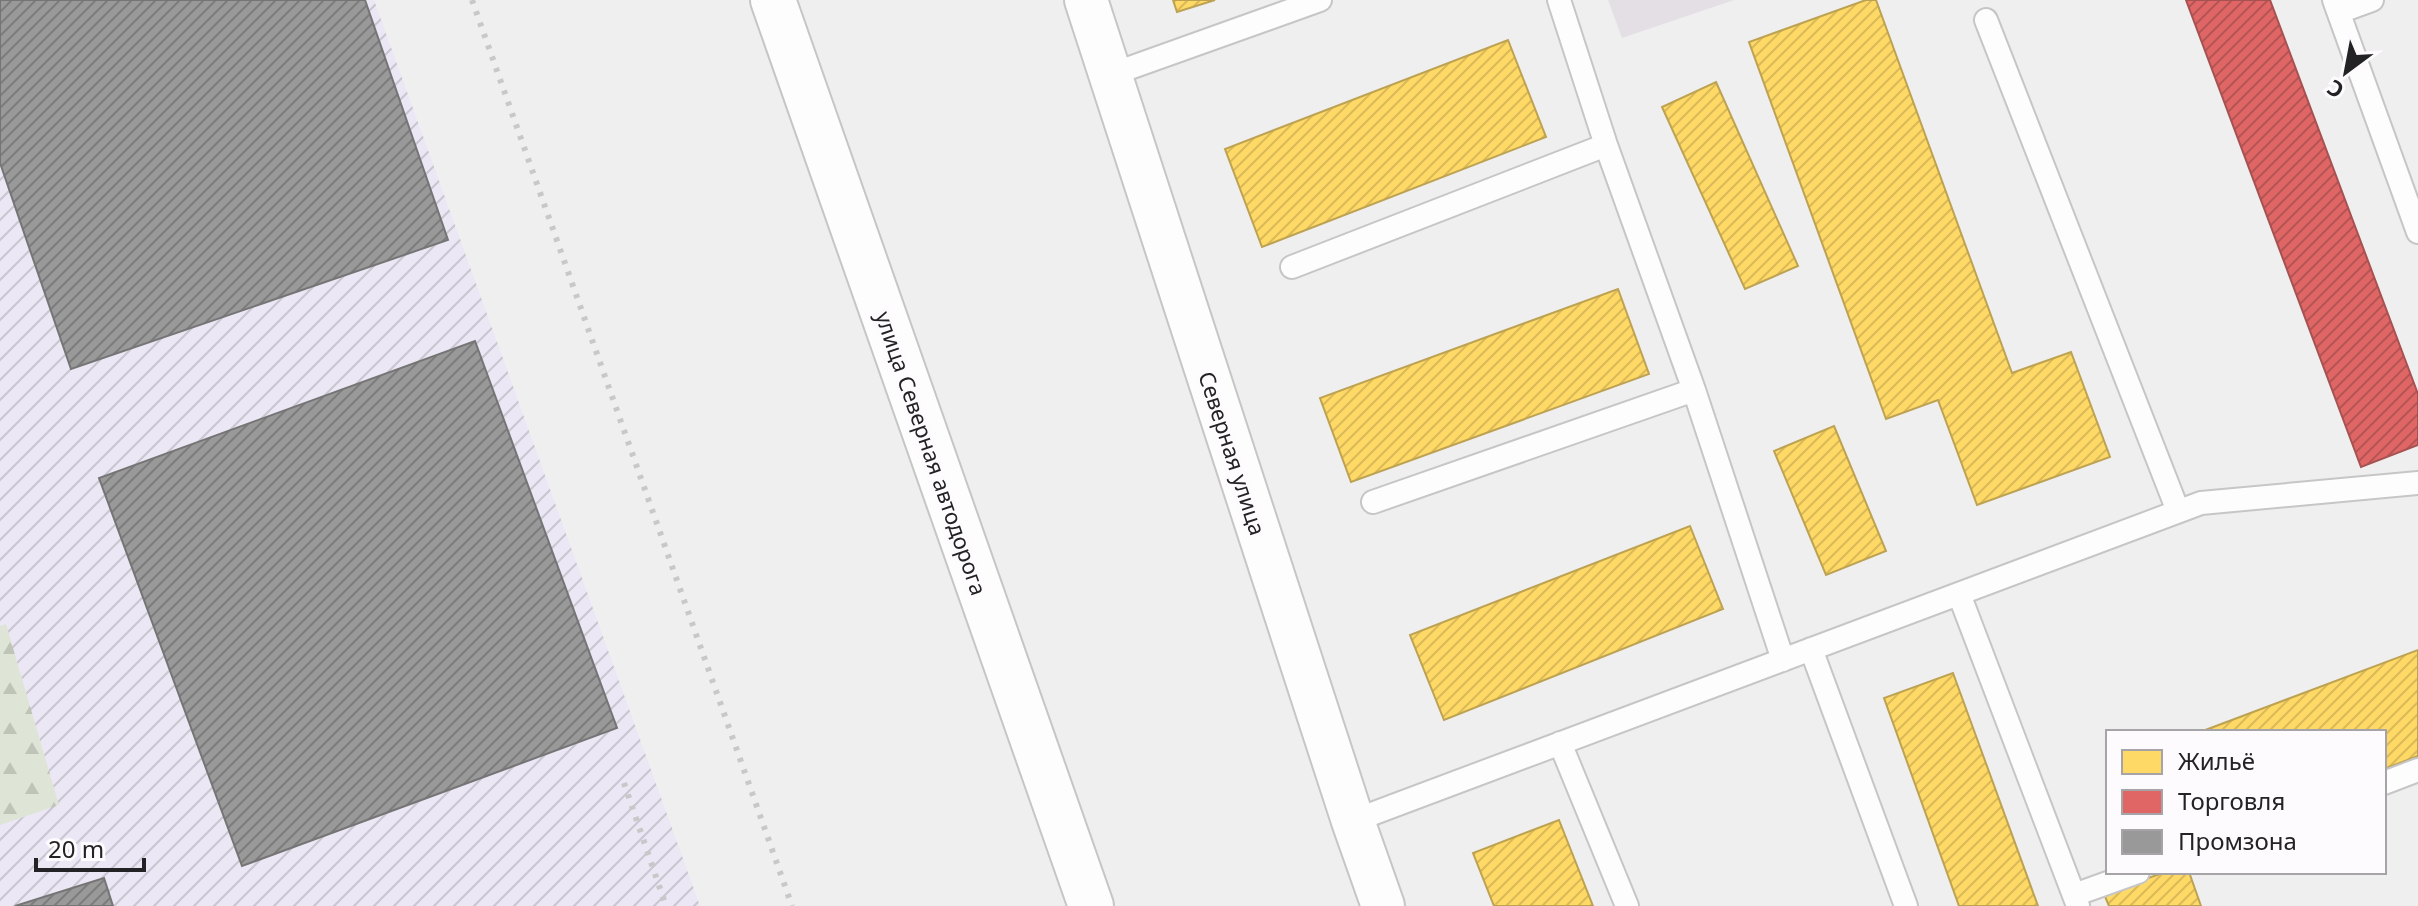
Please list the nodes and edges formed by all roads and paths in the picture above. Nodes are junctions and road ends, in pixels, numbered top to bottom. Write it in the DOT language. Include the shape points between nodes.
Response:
graph roads {
  1 [pos="773,0"];
  2 [pos="1086,0"];
  3 [pos="1320,0"];
  4 [pos="1559,0"];
  5 [pos="2372,0"];
  6 [pos="2337,6"];
  7 [pos="1986,20"];
  8 [pos="1110,75"];
  9 [pos="1606,145"];
  10 [pos="2417,228"];
  11 [pos="1292,267"];
  12 [pos="1694,390"];
  13 [pos="2418,483"];
  14 [pos="1373,502"];
  15 [pos="2178,511"];
  16 [pos="1959,594"];
  17 [pos="1811,649"];
  18 [pos="1783,660"];
  19 [pos="1560,743"];
  20 [pos="2418,770"];
  21 [pos="2386,782"];
  22 [pos="1353,821"];
  23 [pos="2134,874"];
  24 [pos="2076,901"];
  25 [pos="1091,906"];
  26 [pos="1383,906"];
  27 [pos="1627,906"];
  28 [pos="1906,906"];
  1 -- 25 [label="main road, улица Северная автодорога"];
  2 -- 8 [label="street, Северная улица"];
  3 -- 8 [label="lane"];
  4 -- 9 [label="lane"];
  5 -- 6 [label="lane"];
  6 -- 10 [label="lane"];
  7 -- 15 [label="lane"];
  8 -- 22 [label="street, Северная улица"];
  9 -- 11 [label="lane"];
  9 -- 12 [label="lane"];
  12 -- 14 [label="lane"];
  12 -- 18 [label="lane"];
  13 -- 15 [label="lane" via="2201,503"];
  15 -- 16 [label="lane"];
  16 -- 17 [label="lane"];
  16 -- 24 [label="lane"];
  17 -- 18 [label="lane"];
  17 -- 28 [label="lane"];
  18 -- 19 [label="lane"];
  19 -- 22 [label="lane"];
  19 -- 27 [label="lane"];
  20 -- 21 [label="lane"];
  22 -- 26 [label="street, Северная улица"];
  23 -- 24 [label="lane"];
}
